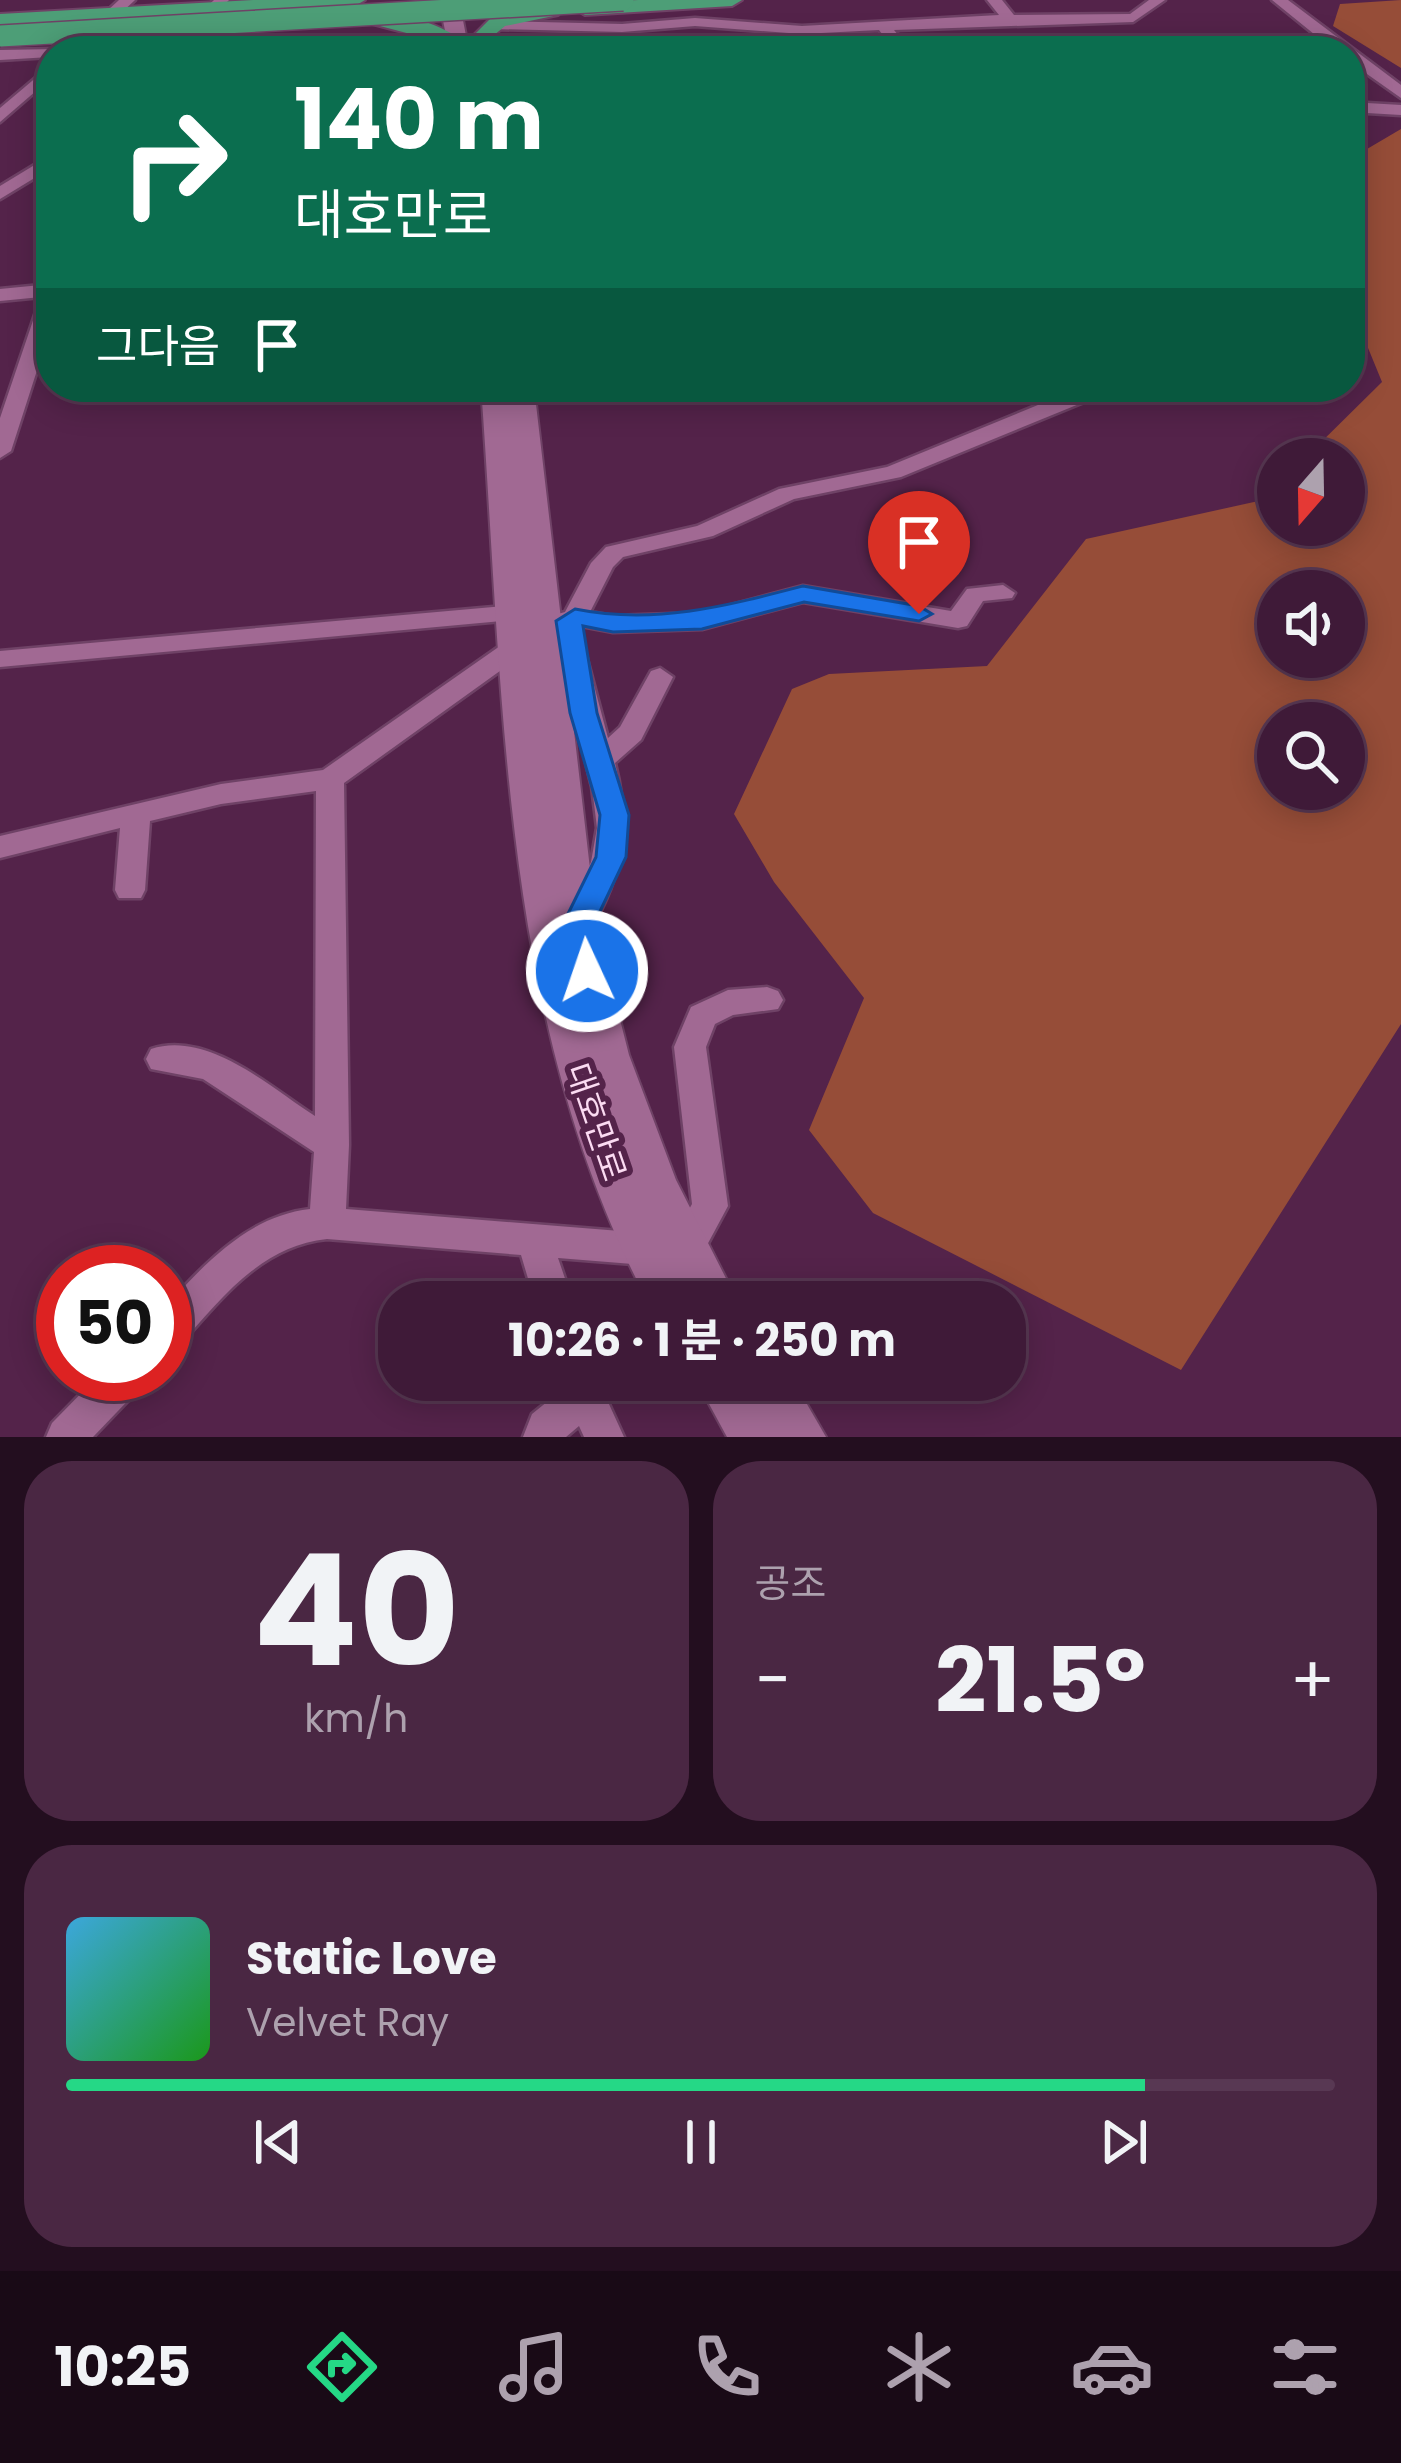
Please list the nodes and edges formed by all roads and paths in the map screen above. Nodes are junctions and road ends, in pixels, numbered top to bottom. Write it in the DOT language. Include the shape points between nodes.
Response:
graph roads {
  1 [pos="355,0"];
  2 [pos="623,0"];
  3 [pos="732,0"];
  4 [pos="994,0"];
  5 [pos="1158,0"];
  6 [pos="1279,0"];
  7 [pos="674,4"];
  8 [pos="463,6"];
  9 [pos="118,9"];
  10 [pos="551,10"];
  11 [pos="1010,19"];
  12 [pos="371,21"];
  13 [pos="196,22"];
  14 [pos="695,22"];
  15 [pos="492,25"];
  16 [pos="883,25"];
  17 [pos="0,28"];
  18 [pos="46,36"];
  19 [pos="116,36"];
  20 [pos="442,36"];
  21 [pos="466,36"];
  22 [pos="480,36"];
  23 [pos="891,36"];
  24 [pos="1325,36"];
  25 [pos="36,53"];
  26 [pos="0,55"];
  27 [pos="1365,66"];
  28 [pos="36,84"];
  29 [pos="32,88"];
  30 [pos="0,89"];
  31 [pos="1401,93"];
  32 [pos="1365,107"];
  33 [pos="1401,110"];
  34 [pos="0,117"];
  35 [pos="36,170"];
  36 [pos="0,194"];
  37 [pos="36,294"];
  38 [pos="0,295"];
  39 [pos="36,340"];
  40 [pos="498,402"];
  41 [pos="522,402"];
  42 [pos="1065,402"];
  43 [pos="0,451"];
  44 [pos="1003,593"];
  45 [pos="549,628"];
  46 [pos="0,659"];
  47 [pos="660,677"];
  48 [pos="600,760"];
  49 [pos="330,779"];
  50 [pos="136,812"];
  51 [pos="0,847"];
  52 [pos="130,890"];
  53 [pos="577,928"];
  54 [pos="767,1000"];
  55 [pos="163,1059"];
  56 [pos="332,1145"];
  57 [pos="327,1223"];
  58 [pos="534,1239"];
  59 [pos="666,1248"];
  60 [pos="547,1281"];
  61 [pos="671,1281"];
  62 [pos="694,1281"];
  63 [pos="192,1306"];
  64 [pos="101,1401"];
  65 [pos="570,1401"];
  66 [pos="586,1401"];
  67 [pos="735,1401"];
  68 [pos="777,1401"];
  69 [pos="66,1437"];
  70 [pos="543,1437"];
  71 [pos="604,1437"];
  72 [pos="758,1437"];
  73 [pos="800,1437"];
  1 -- 13 [label="highway"];
  2 -- 17 [label="highway, bridge"];
  3 -- 7 [label="highway"];
  4 -- 11 [label="street"];
  5 -- 11 [label="street" via="1133,18"];
  6 -- 24 [label="street"];
  7 -- 10 [label="highway"];
  7 -- 14 [label="street"];
  8 -- 10 [label="highway"];
  8 -- 12 [label="highway"];
  8 -- 17 [label="highway, bridge"];
  8 -- 21 [label="main road"];
  9 -- 13 [label="highway"];
  9 -- 17 [label="highway"];
  10 -- 15 [label="highway"];
  11 -- 16 [label="street"];
  12 -- 13 [label="highway"];
  12 -- 20 [label="highway"];
  13 -- 19 [label="highway, bridge"];
  14 -- 15 [label="street"];
  14 -- 16 [label="street" via="802,30"];
  15 -- 22 [label="highway"];
  16 -- 23 [label="street"];
  17 -- 18 [label="highway"];
  25 -- 26 [label="street"];
  27 -- 31 [label="street"];
  28 -- 29 [label="street"];
  29 -- 30 [label="street"];
  29 -- 34 [label="street"];
  32 -- 33 [label="street"];
  35 -- 36 [label="street"];
  37 -- 38 [label="street"];
  39 -- 43 [label="street"];
  40 -- 45 [label="main road"];
  41 -- 45 [label="main road"];
  42 -- 45 [label="street" via="892,472 787,494 705,531 615,552"];
  44 -- 45 [label="street" via="976,594 958,620 803,594 702,621"];
  45 -- 46 [label="street"];
  45 -- 48 [label="street"];
  45 -- 49 [label="street"];
  45 -- 53 [label="main road, 대호만로"];
  45 -- 59 [label="main road, 대호만로" via="536,853 558,996 593,1131"];
  47 -- 48 [label="street" via="631,733"];
  48 -- 53 [label="street" via="614,815 611,857"];
  49 -- 50 [label="street"];
  49 -- 56 [label="street"];
  50 -- 51 [label="street"];
  50 -- 52 [label="street"];
  53 -- 59 [label="main road, 대호만로" via="607,1055 655,1184"];
  54 -- 59 [label="street" via="728,1003 702,1016 690,1047 710,1206"];
  55 -- 56 [label="street" via="210,1066"];
  56 -- 57 [label="street"];
  57 -- 58 [label="street"];
  57 -- 63 [label="street" via="301,1223 250,1246"];
  58 -- 59 [label="street"];
  58 -- 60 [label="street"];
  59 -- 61 [label="main road, 대호만로"];
  59 -- 62 [label="main road, 대호만로"];
  64 -- 69 [label="street"];
  65 -- 70 [label="street"];
  66 -- 71 [label="street"];
  67 -- 72 [label="main road"];
  68 -- 73 [label="main road"];
}
